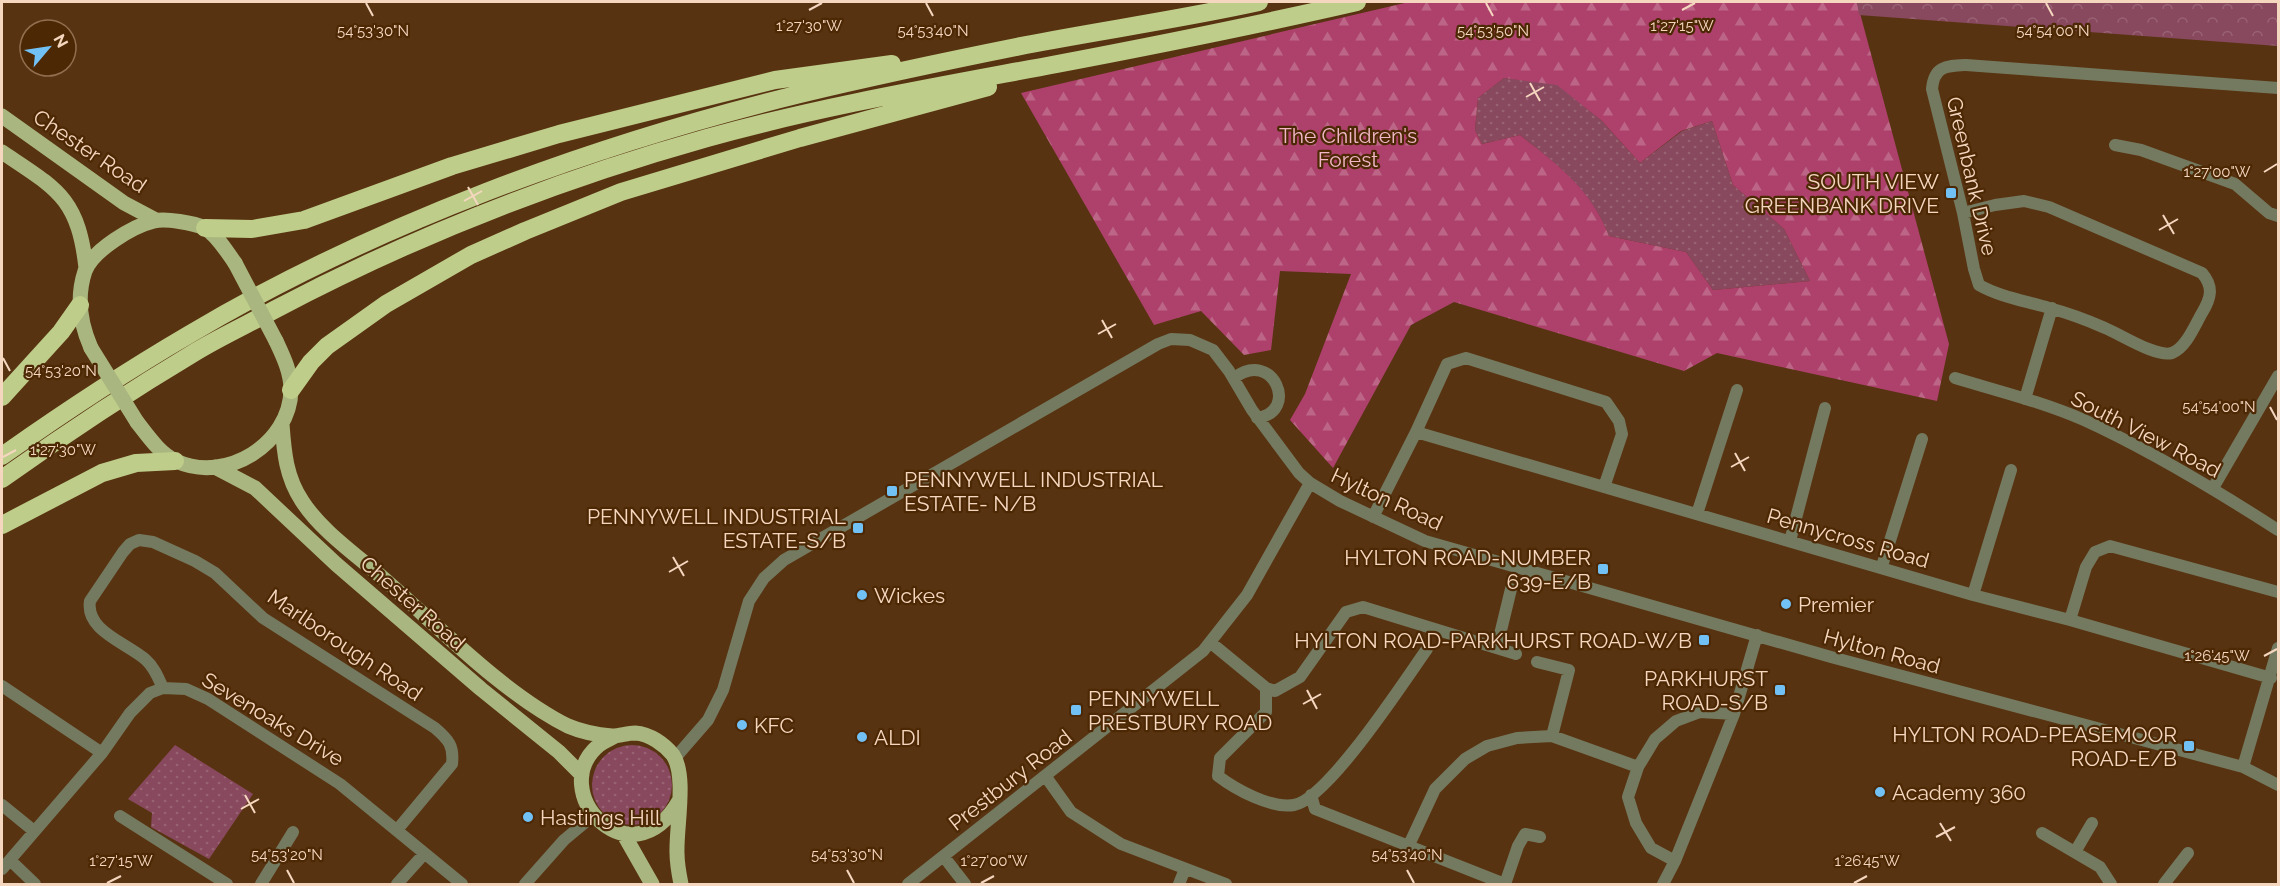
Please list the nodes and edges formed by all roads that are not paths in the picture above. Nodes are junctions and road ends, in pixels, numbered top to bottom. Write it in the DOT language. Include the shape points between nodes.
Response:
graph roads {
  1 [pos="1259,2"];
  2 [pos="1357,2"];
  3 [pos="1025,45"];
  4 [pos="1114,53"];
  5 [pos="2278,88"];
  6 [pos="2,116"];
  7 [pos="2115,145"];
  8 [pos="2,152"];
  9 [pos="1963,213"];
  10 [pos="2278,216"];
  11 [pos="156,220"];
  12 [pos="206,228"];
  13 [pos="86,268"];
  14 [pos="80,304"];
  15 [pos="2052,308"];
  16 [pos="2278,376"];
  17 [pos="1234,378"];
  18 [pos="1954,378"];
  19 [pos="291,390"];
  20 [pos="1737,390"];
  21 [pos="2,397"];
  22 [pos="2025,399"];
  23 [pos="1825,408"];
  24 [pos="1257,418"];
  25 [pos="282,424"];
  26 [pos="1416,432"];
  27 [pos="1922,440"];
  28 [pos="2,456"];
  29 [pos="175,461"];
  30 [pos="215,467"];
  31 [pos="2011,470"];
  32 [pos="2,479"];
  33 [pos="1310,483"];
  34 [pos="1604,487"];
  35 [pos="2213,488"];
  36 [pos="1697,514"];
  37 [pos="1373,517"];
  38 [pos="2,525"];
  39 [pos="2278,530"];
  40 [pos="1790,541"];
  41 [pos="1882,567"];
  42 [pos="1511,589"];
  43 [pos="2278,592"];
  44 [pos="1973,595"];
  45 [pos="2070,620"];
  46 [pos="1757,635"];
  47 [pos="1210,642"];
  48 [pos="1497,647"];
  49 [pos="2278,648"];
  50 [pos="1427,649"];
  51 [pos="1516,654"];
  52 [pos="1537,662"];
  53 [pos="2271,678"];
  54 [pos="2,686"];
  55 [pos="163,688"];
  56 [pos="1266,688"];
  57 [pos="1734,714"];
  58 [pos="615,736"];
  59 [pos="1552,736"];
  60 [pos="102,753"];
  61 [pos="675,758"];
  62 [pos="1638,767"];
  63 [pos="2243,767"];
  64 [pos="582,776"];
  65 [pos="1046,777"];
  66 [pos="2278,785"];
  67 [pos="1311,795"];
  68 [pos="679,801"];
  69 [pos="2,805"];
  70 [pos="594,815"];
  71 [pos="120,816"];
  72 [pos="2092,823"];
  73 [pos="397,830"];
  74 [pos="34,831"];
  75 [pos="293,832"];
  76 [pos="623,833"];
  77 [pos="2042,833"];
  78 [pos="1540,837"];
  79 [pos="1408,847"];
  80 [pos="2075,852"];
  81 [pos="2188,853"];
  82 [pos="424,854"];
  83 [pos="944,857"];
  84 [pos="1675,861"];
  85 [pos="6,864"];
  86 [pos="1185,869"];
  87 [pos="213,881"];
  88 [pos="1505,884"];
  89 [pos="35,885"];
  90 [pos="227,885"];
  91 [pos="261,885"];
  92 [pos="397,885"];
  93 [pos="462,885"];
  94 [pos="525,885"];
  95 [pos="652,885"];
  96 [pos="681,885"];
  97 [pos="908,885"];
  98 [pos="965,885"];
  99 [pos="1179,885"];
  100 [pos="1226,885"];
  101 [pos="1663,885"];
  102 [pos="2111,885"];
  103 [pos="2164,885"];
  1 -- 3 [label="highway"];
  2 -- 4 [label="highway"];
  3 -- 12 [label="highway" via="775,80 570,131 452,166 304,220 252,229"];
  3 -- 28 [label="highway" via="801,94 683,125 491,190 266,292 74,406"];
  4 -- 19 [label="highway" via="800,138 621,192 525,231 471,255 386,304 327,346"];
  4 -- 32 [label="highway" via="801,115 708,138 520,199 327,282 200,349 83,422"];
  5 -- 9 [label="street, Greenbank Drive" via="1966,65 1945,67 1935,75 1932,89"];
  6 -- 11 [label="main road, Chester Road" via="124,203"];
  7 -- 10 [label="street" via="2141,150 2235,184"];
  8 -- 13 [label="main road" via="55,188 72,211 83,240"];
  9 -- 15 [label="street, Greenbank Drive" via="1979,285"];
  9 -- 15 [label="street, Greenbank Drive" via="2024,201 2049,207 2202,273 2209,281 2211,299 2179,350 2171,354 2159,353"];
  11 -- 12 [label="main road"];
  11 -- 13 [label="main road" via="130,230 102,250"];
  12 -- 19 [label="main road, bridge" via="235,263 276,341 285,359"];
  13 -- 14 [label="main road"];
  14 -- 21 [label="highway" via="61,332"];
  14 -- 29 [label="main road, bridge" via="82,327 91,348 137,422 154,444"];
  15 -- 22 [label="street"];
  16 -- 35 [label="street"];
  17 -- 24 [label="street, Hylton Road"];
  17 -- 24 [label="street" via="1257,370 1265,372 1277,385 1279,394 1274,410 1268,417"];
  17 -- 61 [label="street, Hylton Road" via="1214,350 1190,340 1171,339 1158,344 784,560 764,578 749,601 723,690 708,720"];
  18 -- 22 [label="street, South View Road"];
  19 -- 25 [label="main road"];
  20 -- 36 [label="street"];
  22 -- 35 [label="street, South View Road" via="2084,420"];
  23 -- 40 [label="street"];
  24 -- 33 [label="street, Hylton Road"];
  25 -- 30 [label="main road" via="251,456"];
  25 -- 58 [label="main road, Chester Road" via="293,486 316,519 532,703 571,727"];
  26 -- 34 [label="street, Pennycross Road"];
  26 -- 34 [label="street" via="1447,364 1466,358 1606,402 1619,421 1622,435"];
  26 -- 37 [label="street"];
  27 -- 41 [label="street"];
  29 -- 30 [label="main road"];
  29 -- 38 [label="highway" via="136,463 102,473"];
  30 -- 64 [label="main road, Chester Road" via="255,488 336,564 559,752"];
  31 -- 44 [label="street"];
  33 -- 37 [label="street, Hylton Road"];
  33 -- 47 [label="street, Prestbury Road" via="1247,595"];
  34 -- 36 [label="street, Pennycross Road"];
  35 -- 39 [label="street, South View Road"];
  36 -- 40 [label="street, Pennycross Road"];
  37 -- 46 [label="street, Hylton Road" via="1425,541"];
  40 -- 41 [label="street, Pennycross Road"];
  41 -- 44 [label="street, Pennycross Road"];
  42 -- 48 [label="street"];
  43 -- 45 [label="street" via="2110,546 2095,552 2086,567"];
  44 -- 45 [label="street, Pennycross Road"];
  45 -- 53 [label="street, Pennycross Road"];
  46 -- 57 [label="street"];
  46 -- 63 [label="street, Hylton Road"];
  47 -- 56 [label="street"];
  47 -- 65 [label="street, Prestbury Road"];
  48 -- 51 [label="street"];
  48 -- 56 [label="street" via="1363,607 1346,612 1300,677 1275,691"];
  49 -- 53 [label="street"];
  50 -- 67 [label="street" via="1366,738"];
  52 -- 59 [label="street" via="1569,670"];
  53 -- 63 [label="street"];
  54 -- 60 [label="street"];
  55 -- 60 [label="street" via="150,693 130,713"];
  55 -- 73 [label="street, Sevenoaks Drive" via="186,689 208,699 340,784"];
  55 -- 73 [label="street, Marlborough Road" via="154,668 93,622 89,610 90,601 123,552 139,540 153,542 215,573 263,618 450,741 454,752 452,764"];
  56 -- 67 [label="street" via="1266,712 1221,758 1218,776 1233,788 1276,805 1295,805"];
  57 -- 62 [label="street" via="1700,712 1676,721 1655,739"];
  57 -- 84 [label="street"];
  58 -- 61 [label="main road, Chester Road" via="636,733 656,740"];
  58 -- 64 [label="main road" via="599,745 589,757"];
  59 -- 62 [label="street"];
  59 -- 79 [label="street" via="1502,741 1465,759 1435,789"];
  60 -- 74 [label="street"];
  61 -- 68 [label="main road" via="681,788"];
  62 -- 84 [label="street" via="1628,797 1636,823 1651,848"];
  63 -- 66 [label="street, Hylton Road"];
  64 -- 70 [label="main road" via="585,801"];
  65 -- 83 [label="street, Prestbury Road"];
  65 -- 86 [label="street" via="1071,812 1121,843"];
  67 -- 79 [label="street" via="1315,809"];
  68 -- 76 [label="main road" via="670,816 650,830"];
  68 -- 96 [label="main road" via="677,855"];
  69 -- 74 [label="street"];
  70 -- 76 [label="main road" via="605,827"];
  70 -- 94 [label="street" via="564,840"];
  71 -- 87 [label="street"];
  72 -- 80 [label="street"];
  73 -- 82 [label="street, Sevenoaks Drive"];
  74 -- 85 [label="street"];
  75 -- 91 [label="street"];
  76 -- 95 [label="main road"];
  77 -- 80 [label="street"];
  78 -- 88 [label="street" via="1526,834"];
  79 -- 88 [label="street"];
  80 -- 102 [label="street" via="2100,867"];
  81 -- 103 [label="street"];
  82 -- 92 [label="street"];
  82 -- 93 [label="street, Sevenoaks Drive"];
  83 -- 97 [label="street, Prestbury Road"];
  83 -- 98 [label="street"];
  84 -- 101 [label="street"];
  85 -- 89 [label="street"];
  86 -- 99 [label="street"];
  86 -- 100 [label="street"];
  87 -- 90 [label="street"];
}
